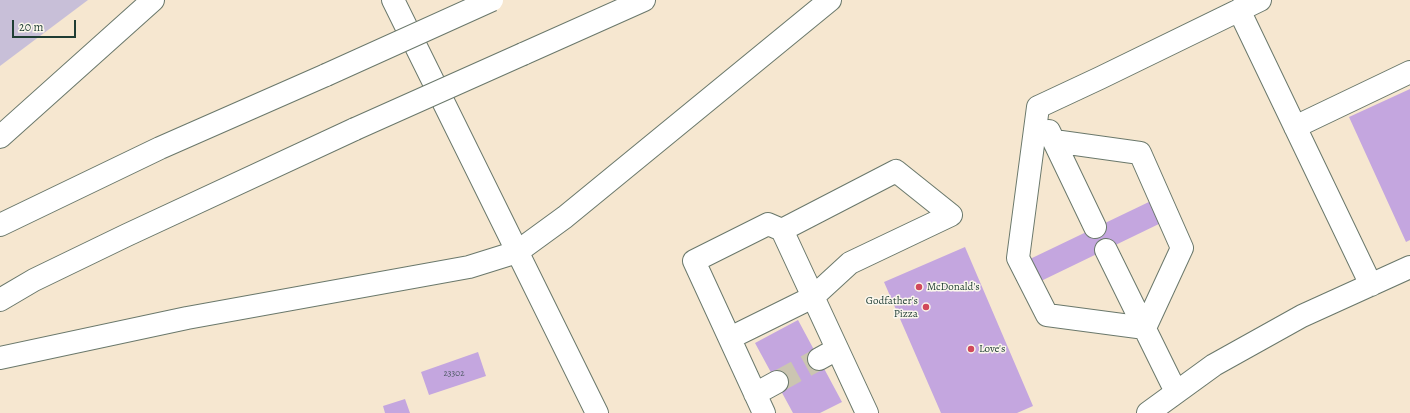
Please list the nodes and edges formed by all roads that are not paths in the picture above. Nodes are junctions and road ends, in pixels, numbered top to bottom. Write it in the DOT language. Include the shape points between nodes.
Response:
graph roads {
  1 [pos="154,0"];
  2 [pos="393,0"];
  3 [pos="492,0"];
  4 [pos="644,0"];
  5 [pos="830,0"];
  6 [pos="1260,0"];
  7 [pos="1239,10"];
  8 [pos="1410,72"];
  9 [pos="1038,107"];
  10 [pos="1295,127"];
  11 [pos="0,137"];
  12 [pos="1054,141"];
  13 [pos="0,225"];
  14 [pos="1095,227"];
  15 [pos="782,230"];
  16 [pos="1106,250"];
  17 [pos="517,252"];
  18 [pos="1410,267"];
  19 [pos="1370,285"];
  20 [pos="813,297"];
  21 [pos="0,300"];
  22 [pos="1145,328"];
  23 [pos="730,338"];
  24 [pos="0,358"];
  25 [pos="777,382"];
  26 [pos="1176,392"];
  27 [pos="760,404"];
  28 [pos="859,410"];
  29 [pos="597,413"];
  30 [pos="1148,413"];
  1 -- 11 [label="main road"];
  2 -- 17 [label="main road"];
  3 -- 13 [label="main road, bridge" via="160,148"];
  4 -- 21 [label="main road, bridge" via="354,129 127,235 34,280"];
  5 -- 17 [label="main road" via="566,217"];
  6 -- 7 [label="main road"];
  7 -- 9 [label="main road"];
  7 -- 10 [label="main road"];
  8 -- 10 [label="main road"];
  9 -- 12 [label="main road"];
  9 -- 22 [label="main road" via="1018,258 1047,315"];
  10 -- 19 [label="main road"];
  12 -- 14 [label="main road"];
  12 -- 22 [label="main road" via="1140,153 1182,248"];
  15 -- 20 [label="main road"];
  15 -- 20 [label="main road" via="896,170 951,215 850,263"];
  15 -- 23 [label="main road" via="768,224 694,260"];
  16 -- 22 [label="main road"];
  17 -- 24 [label="main road" via="469,267 187,318"];
  17 -- 29 [label="main road"];
  18 -- 19 [label="main road"];
  19 -- 26 [label="main road" via="1302,316 1214,365"];
  20 -- 23 [label="main road"];
  20 -- 28 [label="main road" via="828,354"];
  22 -- 26 [label="main road"];
  23 -- 27 [label="main road"];
  25 -- 27 [label="main road"];
  26 -- 30 [label="main road"];
}
